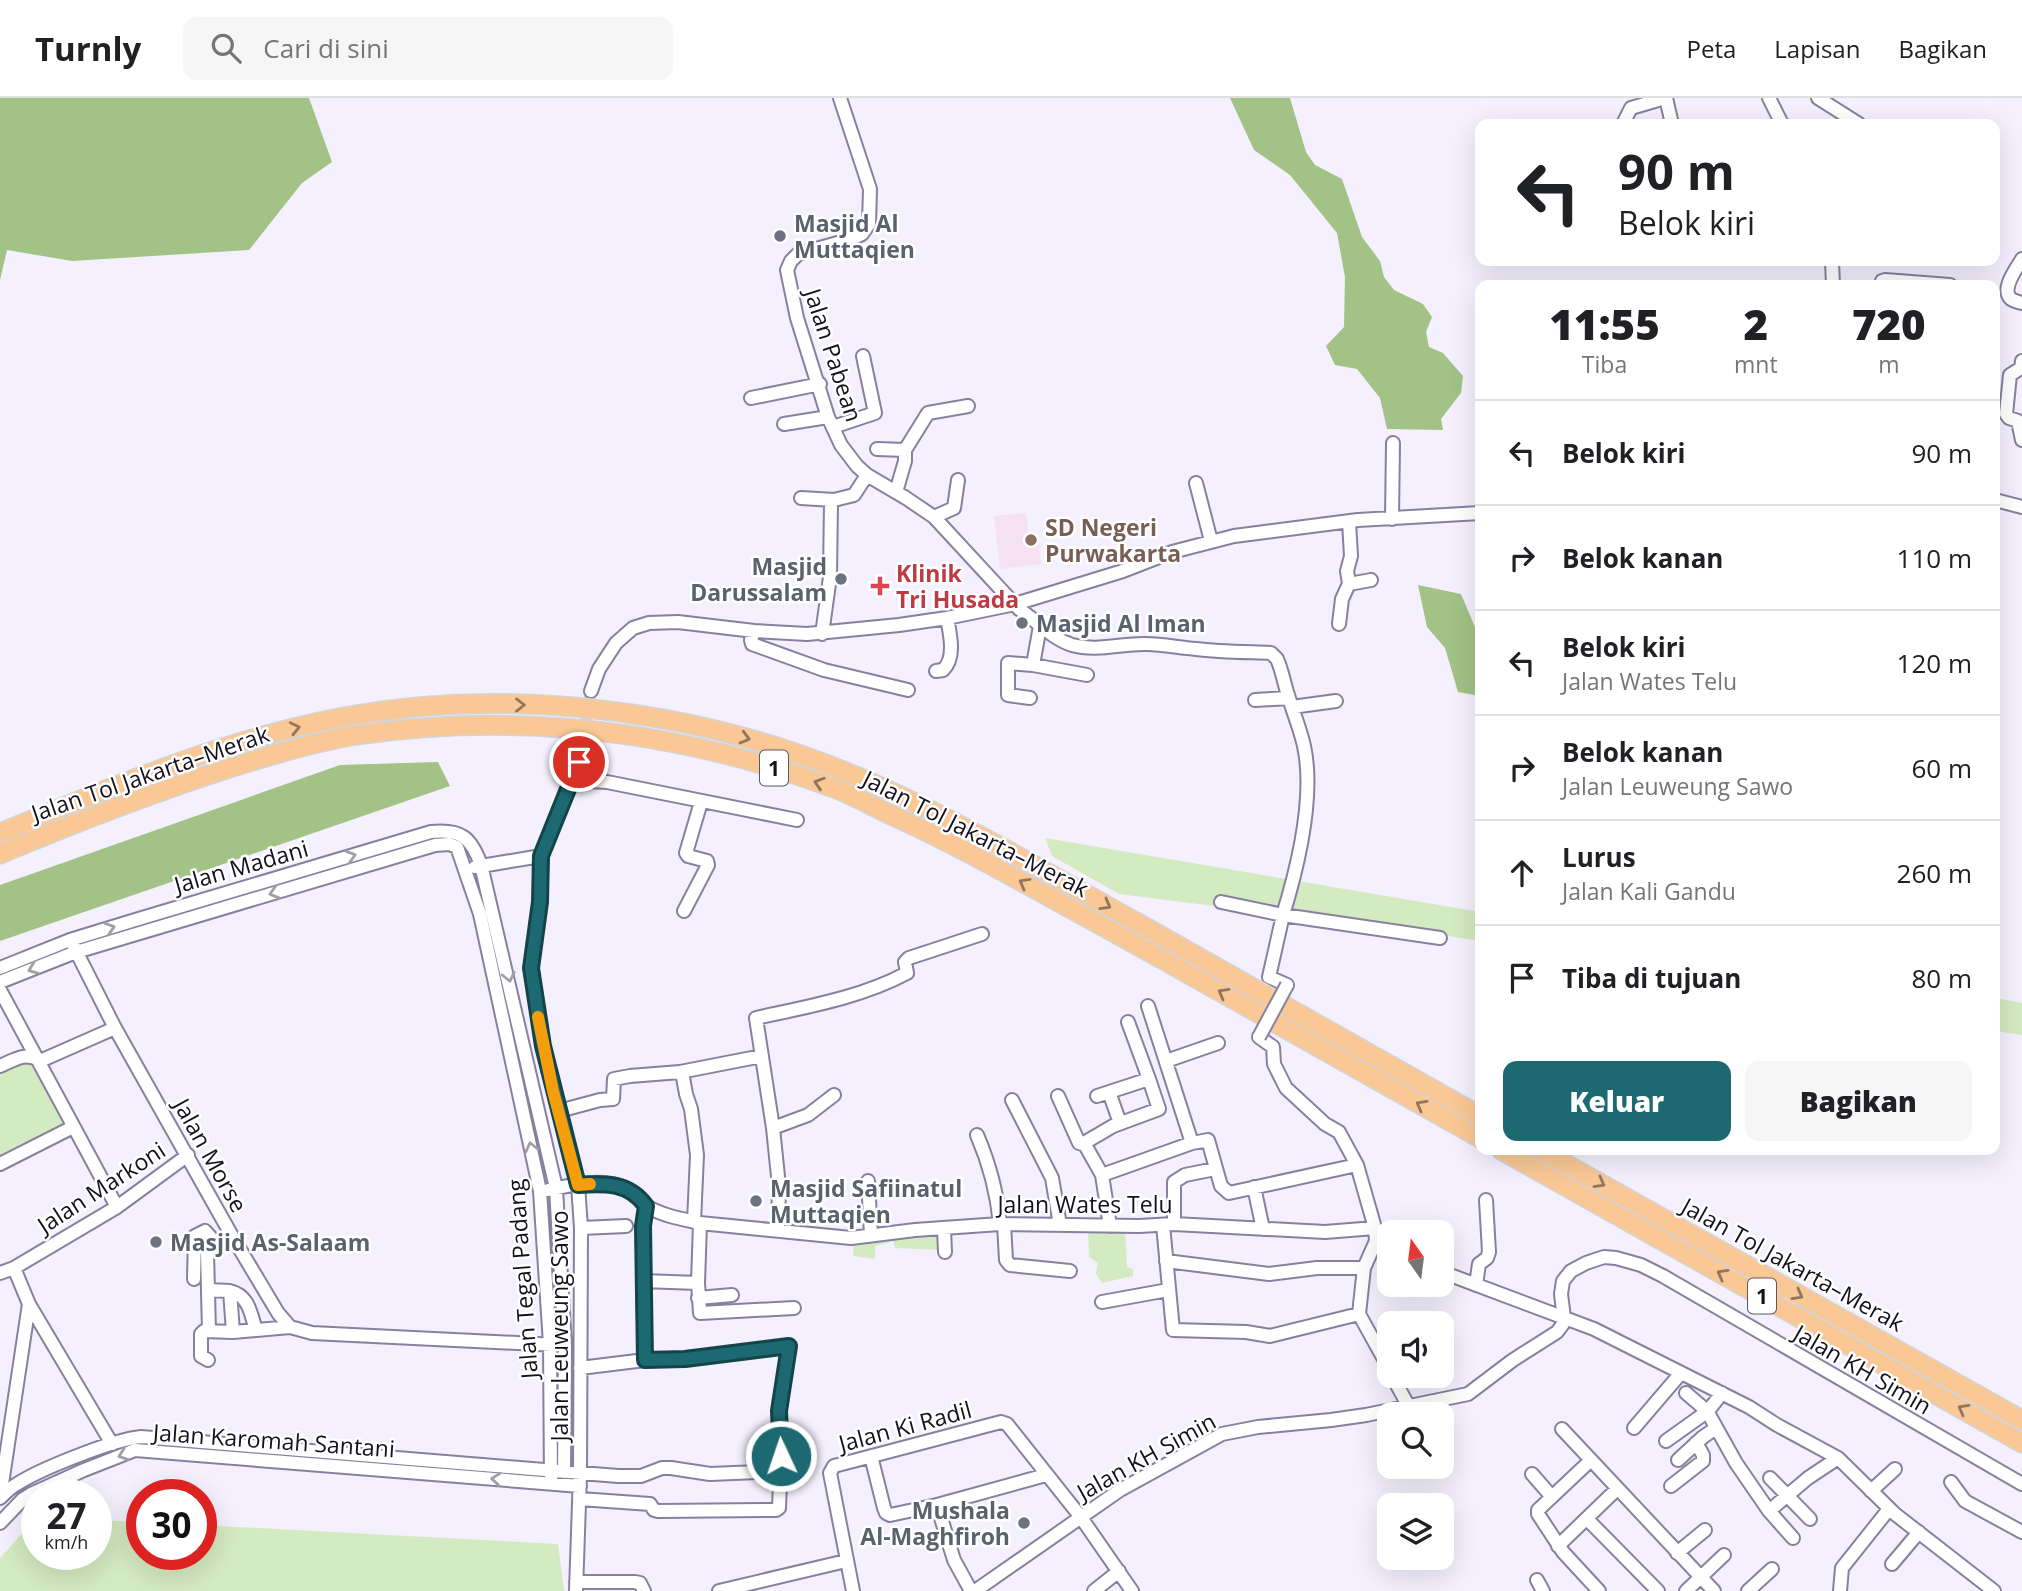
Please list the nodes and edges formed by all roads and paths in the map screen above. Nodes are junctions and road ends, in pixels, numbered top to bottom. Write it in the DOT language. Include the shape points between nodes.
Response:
graph roads {
  1 [pos="840,98"];
  2 [pos="1666,98"];
  3 [pos="1769,98"];
  4 [pos="1818,98"];
  5 [pos="1626,119"];
  6 [pos="1671,119"];
  7 [pos="1780,119"];
  8 [pos="1851,119"];
  9 [pos="2022,259"];
  10 [pos="2017,277"];
  11 [pos="2001,287"];
  12 [pos="2022,303"];
  13 [pos="863,356"];
  14 [pos="2022,361"];
  15 [pos="820,384"];
  16 [pos="751,398"];
  17 [pos="968,406"];
  18 [pos="831,422"];
  19 [pos="784,424"];
  20 [pos="2022,440"];
  21 [pos="1393,443"];
  22 [pos="877,449"];
  23 [pos="905,450"];
  24 [pos="867,475"];
  25 [pos="958,480"];
  26 [pos="1196,484"];
  27 [pos="896,492"];
  28 [pos="801,498"];
  29 [pos="834,500"];
  30 [pos="2000,501"];
  31 [pos="2022,507"];
  32 [pos="1475,513"];
  33 [pos="934,517"];
  34 [pos="1392,519"];
  35 [pos="1349,522"];
  36 [pos="1211,541"];
  37 [pos="1371,580"];
  38 [pos="1349,584"];
  39 [pos="1015,604"];
  40 [pos="947,618"];
  41 [pos="1339,624"];
  42 [pos="1040,626"];
  43 [pos="754,631"];
  44 [pos="822,634"];
  45 [pos="1033,665"];
  46 [pos="936,671"];
  47 [pos="1087,675"];
  48 [pos="908,690"];
  49 [pos="591,691"];
  50 [pos="1030,698"];
  51 [pos="1255,700"];
  52 [pos="1336,701"];
  53 [pos="1290,702"];
  54 [pos="579,762"];
  55 [pos="573,780"];
  56 [pos="701,802"];
  57 [pos="797,820"];
  58 [pos="0,833"];
  59 [pos="462,842"];
  60 [pos="0,854"];
  61 [pos="541,856"];
  62 [pos="481,865"];
  63 [pos="466,869"];
  64 [pos="1221,902"];
  65 [pos="684,911"];
  66 [pos="486,913"];
  67 [pos="1283,915"];
  68 [pos="982,934"];
  69 [pos="1440,938"];
  70 [pos="73,946"];
  71 [pos="0,968"];
  72 [pos="0,982"];
  73 [pos="0,990"];
  74 [pos="1148,1006"];
  75 [pos="1128,1022"];
  76 [pos="115,1028"];
  77 [pos="1218,1043"];
  78 [pos="762,1056"];
  79 [pos="40,1061"];
  80 [pos="1166,1061"];
  81 [pos="0,1066"];
  82 [pos="681,1072"];
  83 [pos="1149,1079"];
  84 [pos="834,1095"];
  85 [pos="1058,1096"];
  86 [pos="1012,1100"];
  87 [pos="559,1111"];
  88 [pos="1475,1113"];
  89 [pos="1121,1123"];
  90 [pos="73,1127"];
  91 [pos="774,1128"];
  92 [pos="977,1135"];
  93 [pos="1475,1135"];
  94 [pos="1192,1143"];
  95 [pos="1085,1145"];
  96 [pos="188,1155"];
  97 [pos="1510,1155"];
  98 [pos="1550,1155"];
  99 [pos="0,1164"];
  100 [pos="1357,1165"];
  101 [pos="1215,1169"];
  102 [pos="1102,1175"];
  103 [pos="868,1181"];
  104 [pos="578,1185"];
  105 [pos="1254,1187"];
  106 [pos="556,1188"];
  107 [pos="540,1191"];
  108 [pos="1486,1200"];
  109 [pos="117,1206"];
  110 [pos="646,1206"];
  111 [pos="697,1223"];
  112 [pos="1002,1224"];
  113 [pos="1168,1224"];
  114 [pos="1060,1225"];
  115 [pos="626,1226"];
  116 [pos="1110,1226"];
  117 [pos="581,1228"];
  118 [pos="944,1229"];
  119 [pos="1263,1229"];
  120 [pos="778,1230"];
  121 [pos="872,1235"];
  122 [pos="1375,1235"];
  123 [pos="232,1236"];
  124 [pos="215,1242"];
  125 [pos="945,1252"];
  126 [pos="1166,1261"];
  127 [pos="14,1268"];
  128 [pos="1364,1268"];
  129 [pos="1070,1271"];
  130 [pos="0,1273"];
  131 [pos="1454,1277"];
  132 [pos="194,1279"];
  133 [pos="643,1281"];
  134 [pos="698,1283"];
  135 [pos="1476,1285"];
  136 [pos="209,1290"];
  137 [pos="1168,1290"];
  138 [pos="230,1291"];
  139 [pos="732,1295"];
  140 [pos="698,1298"];
  141 [pos="1101,1302"];
  142 [pos="29,1304"];
  143 [pos="794,1308"];
  144 [pos="1359,1314"];
  145 [pos="1564,1318"];
  146 [pos="290,1327"];
  147 [pos="256,1330"];
  148 [pos="209,1331"];
  149 [pos="233,1332"];
  150 [pos="550,1344"];
  151 [pos="565,1346"];
  152 [pos="1377,1347"];
  153 [pos="208,1360"];
  154 [pos="645,1360"];
  155 [pos="580,1368"];
  156 [pos="1681,1373"];
  157 [pos="1686,1393"];
  158 [pos="1722,1393"];
  159 [pos="1432,1402"];
  160 [pos="1377,1411"];
  161 [pos="1707,1411"];
  162 [pos="2022,1420"];
  163 [pos="1634,1428"];
  164 [pos="1716,1428"];
  165 [pos="1562,1429"];
  166 [pos="1666,1441"];
  167 [pos="1696,1443"];
  168 [pos="2022,1443"];
  169 [pos="112,1444"];
  170 [pos="235,1451"];
  171 [pos="871,1456"];
  172 [pos="1838,1458"];
  173 [pos="1678,1460"];
  174 [pos="1590,1461"];
  175 [pos="1895,1469"];
  176 [pos="780,1471"];
  177 [pos="1532,1474"];
  178 [pos="1046,1475"];
  179 [pos="558,1478"];
  180 [pos="1770,1478"];
  181 [pos="1951,1482"];
  182 [pos="2022,1484"];
  183 [pos="580,1486"];
  184 [pos="1671,1486"];
  185 [pos="1617,1489"];
  186 [pos="1871,1491"];
  187 [pos="1787,1496"];
  188 [pos="0,1497"];
  189 [pos="1552,1497"];
  190 [pos="937,1505"];
  191 [pos="1889,1509"];
  192 [pos="1769,1511"];
  193 [pos="1080,1517"];
  194 [pos="1810,1519"];
  195 [pos="1587,1520"];
  196 [pos="1,1522"];
  197 [pos="1705,1530"];
  198 [pos="1919,1532"];
  199 [pos="2022,1532"];
  200 [pos="1793,1538"];
  201 [pos="1558,1546"];
  202 [pos="1677,1553"];
  203 [pos="1724,1555"];
  204 [pos="846,1561"];
  205 [pos="1892,1564"];
  206 [pos="1772,1569"];
  207 [pos="1119,1571"];
  208 [pos="1700,1577"];
  209 [pos="576,1587"];
  210 [pos="644,1591"];
  211 [pos="719,1591"];
  212 [pos="853,1591"];
  213 [pos="973,1591"];
  214 [pos="1094,1591"];
  215 [pos="1132,1591"];
  216 [pos="1598,1591"];
  217 [pos="1658,1591"];
  218 [pos="1686,1591"];
  219 [pos="1714,1591"];
  220 [pos="1748,1591"];
  221 [pos="1840,1591"];
  222 [pos="1994,1591"];
  1 -- 15 [label="street, Jalan Pabean" via="870,189 869,224 852,239 798,254 787,270 797,318"];
  2 -- 5 [label="street" via="1631,108"];
  2 -- 6 [label="street"];
  3 -- 7 [label="street"];
  4 -- 8 [label="street"];
  9 -- 10 [label="street"];
  10 -- 11 [label="street"];
  11 -- 12 [label="street" via="2011,300"];
  13 -- 18 [label="street" via="875,413"];
  14 -- 20 [label="street" via="2021,368 2011,374 2006,414 2018,421"];
  15 -- 16 [label="street"];
  15 -- 18 [label="street, Jalan Pabean"];
  17 -- 23 [label="street" via="928,413"];
  18 -- 19 [label="street"];
  18 -- 24 [label="street, Jalan Pabean" via="850,457"];
  21 -- 34 [label="street"];
  22 -- 23 [label="street"];
  23 -- 27 [label="street"];
  24 -- 27 [label="street, Jalan Pabean"];
  24 -- 29 [label="street" via="855,495"];
  25 -- 33 [label="street" via="954,508"];
  26 -- 36 [label="street"];
  27 -- 33 [label="street, Jalan Pabean"];
  28 -- 29 [label="street"];
  29 -- 44 [label="street"];
  30 -- 31 [label="street"];
  32 -- 34 [label="street"];
  33 -- 39 [label="street, Jalan Pabean"];
  34 -- 35 [label="street"];
  35 -- 36 [label="street"];
  35 -- 38 [label="street"];
  36 -- 39 [label="street"];
  37 -- 38 [label="street"];
  38 -- 41 [label="street"];
  39 -- 40 [label="street"];
  39 -- 42 [label="street, Jalan Pabean"];
  40 -- 44 [label="street"];
  40 -- 46 [label="street" via="949,662"];
  42 -- 45 [label="street"];
  42 -- 53 [label="street, Jalan Pabean" via="1075,646 1150,643 1271,653"];
  43 -- 44 [label="street"];
  43 -- 48 [label="street" via="752,643 782,656"];
  43 -- 49 [label="street" via="661,621 641,625 611,649"];
  45 -- 47 [label="street"];
  45 -- 50 [label="street" via="1008,663 1008,695"];
  51 -- 53 [label="street"];
  52 -- 53 [label="street"];
  53 -- 67 [label="street" via="1304,747 1306,799"];
  54 -- 55 [label="street"];
  55 -- 56 [label="street" via="607,782"];
  55 -- 61 [label="street"];
  56 -- 57 [label="street"];
  56 -- 65 [label="street" via="686,853 708,864"];
  58 -- 88 [label="highway, Jalan Tol Jakarta–Merak / 1, one-way" via="194,757 352,716 460,705 530,705 690,724 844,771 917,804"];
  59 -- 62 [label="street" via="476,850"];
  59 -- 63 [label="street"];
  59 -- 70 [label="street, Jalan Madani" via="435,845"];
  93 -- 60 [label="highway, Jalan Tol Jakarta–Merak / 1, one-way" via="932,833 834,788 732,754 656,738 504,724 353,736 278,753 190,781"];
  61 -- 62 [label="street"];
  61 -- 87 [label="street, Jalan Leuweung Sawo" via="532,985"];
  62 -- 63 [label="street"];
  62 -- 66 [label="street, Jalan Tegal Padang"];
  63 -- 66 [label="street, Jalan Tegal Padang"];
  64 -- 67 [label="street"];
  66 -- 106 [label="street, Jalan Tegal Padang, one-way"];
  107 -- 66 [label="street, Jalan Tegal Padang, one-way"];
  67 -- 69 [label="street"];
  67 -- 100 [label="street, bridge" via="1269,976 1287,985 1259,1037 1273,1047 1274,1064 1286,1088 1339,1132"];
  68 -- 78 [label="street" via="909,958 907,973 841,999 756,1018"];
  70 -- 71 [label="street, Jalan Madani"];
  70 -- 72 [label="street, Jalan Madani, one-way"];
  70 -- 76 [label="street, Jalan Morse"];
  73 -- 79 [label="street"];
  74 -- 80 [label="street"];
  75 -- 83 [label="street"];
  76 -- 79 [label="street"];
  76 -- 96 [label="street, Jalan Morse"];
  77 -- 80 [label="street"];
  78 -- 82 [label="street"];
  78 -- 91 [label="street"];
  79 -- 81 [label="street" via="23,1056"];
  79 -- 90 [label="street"];
  80 -- 94 [label="street"];
  82 -- 87 [label="street" via="614,1079 613,1099"];
  82 -- 111 [label="street" via="697,1155"];
  83 -- 89 [label="street" via="1158,1109"];
  83 -- 89 [label="street" via="1103,1094"];
  84 -- 91 [label="street" via="808,1115"];
  85 -- 95 [label="street" via="1079,1143"];
  86 -- 114 [label="street" via="1052,1178"];
  87 -- 104 [label="street, Jalan Leuweung Sawo"];
  89 -- 95 [label="street" via="1086,1140"];
  90 -- 99 [label="street"];
  90 -- 109 [label="street"];
  91 -- 120 [label="street"];
  92 -- 112 [label="street" via="990,1165"];
  94 -- 101 [label="street" via="1210,1141"];
  94 -- 102 [label="street"];
  95 -- 102 [label="street"];
  96 -- 109 [label="street, Jalan Markoni"];
  96 -- 123 [label="street, Jalan Morse"];
  168 -- 97 [label="highway, Jalan Tol Jakarta–Merak / 1, one-way"];
  98 -- 162 [label="highway, Jalan Tol Jakarta–Merak / 1, one-way"];
  100 -- 105 [label="street"];
  100 -- 122 [label="street"];
  101 -- 105 [label="street" via="1229,1193"];
  101 -- 113 [label="street" via="1174,1182"];
  102 -- 116 [label="street"];
  103 -- 121 [label="street"];
  104 -- 106 [label="street, Jalan Wates Telu"];
  104 -- 110 [label="street, Jalan Wates Telu" via="618,1185"];
  104 -- 117 [label="street, Jalan Leuweung Sawo"];
  105 -- 119 [label="street"];
  106 -- 107 [label="street, Jalan Wates Telu"];
  106 -- 151 [label="street, Jalan Tegal Padang"];
  107 -- 150 [label="street, Jalan Tegal Padang"];
  108 -- 135 [label="street" via="1489,1254 1479,1264"];
  109 -- 127 [label="street, Jalan Markoni"];
  110 -- 111 [label="street, Jalan Wates Telu"];
  110 -- 133 [label="street"];
  111 -- 120 [label="street, Jalan Wates Telu"];
  111 -- 134 [label="street"];
  112 -- 114 [label="street, Jalan Wates Telu"];
  112 -- 118 [label="street, Jalan Wates Telu"];
  112 -- 129 [label="street" via="1010,1265"];
  113 -- 116 [label="street, Jalan Wates Telu"];
  113 -- 119 [label="street, Jalan Wates Telu"];
  113 -- 126 [label="street"];
  114 -- 116 [label="street, Jalan Wates Telu"];
  115 -- 117 [label="street"];
  117 -- 155 [label="street, Jalan Leuweung Sawo"];
  118 -- 121 [label="street, Jalan Wates Telu"];
  118 -- 125 [label="street"];
  119 -- 122 [label="street, Jalan Wates Telu"];
  120 -- 121 [label="street, Jalan Wates Telu" via="850,1238"];
  122 -- 128 [label="street"];
  123 -- 124 [label="street"];
  123 -- 146 [label="street, Jalan Morse"];
  124 -- 132 [label="street" via="205,1231 195,1236"];
  124 -- 136 [label="street" via="207,1252"];
  126 -- 128 [label="street" via="1269,1274"];
  126 -- 137 [label="street"];
  127 -- 130 [label="street, Jalan Markoni"];
  127 -- 142 [label="street"];
  128 -- 144 [label="street"];
  131 -- 135 [label="street"];
  133 -- 134 [label="street"];
  133 -- 154 [label="street"];
  134 -- 140 [label="street"];
  135 -- 145 [label="street"];
  136 -- 138 [label="street"];
  136 -- 148 [label="street"];
  137 -- 141 [label="street"];
  137 -- 144 [label="street" via="1172,1330 1178,1332 1270,1336"];
  138 -- 147 [label="street" via="237,1292 248,1306"];
  138 -- 149 [label="street"];
  139 -- 140 [label="street"];
  140 -- 143 [label="street" via="700,1313"];
  142 -- 169 [label="street"];
  142 -- 188 [label="street"];
  144 -- 152 [label="street"];
  145 -- 156 [label="street"];
  145 -- 159 [label="street, Jalan KH Simin" via="1556,1332 1468,1394"];
  145 -- 182 [label="street, Jalan KH Simin" via="1561,1294 1571,1271 1604,1257 1641,1265"];
  146 -- 147 [label="street"];
  146 -- 150 [label="street" via="312,1333"];
  147 -- 149 [label="street"];
  148 -- 149 [label="street"];
  148 -- 153 [label="street" via="201,1335 201,1356"];
  150 -- 151 [label="street"];
  150 -- 179 [label="street, Jalan Tegal Padang"];
  151 -- 179 [label="street, Jalan Tegal Padang"];
  154 -- 155 [label="street"];
  154 -- 176 [label="street" via="789,1346 779,1411"];
  155 -- 183 [label="street, Jalan Leuweung Sawo"];
  156 -- 158 [label="street"];
  156 -- 163 [label="street"];
  157 -- 161 [label="street"];
  158 -- 161 [label="street"];
  158 -- 172 [label="street"];
  160 -- 193 [label="street, Jalan KH Simin" via="1222,1434"];
  161 -- 164 [label="street"];
  161 -- 166 [label="street"];
  164 -- 167 [label="street"];
  164 -- 192 [label="street"];
  165 -- 174 [label="street"];
  167 -- 173 [label="street"];
  167 -- 184 [label="street" via="1703,1461"];
  169 -- 170 [label="street, Jalan Karomah Santani" via="141,1437"];
  169 -- 188 [label="street, Jalan Karomah Santani" via="18,1483"];
  170 -- 179 [label="street, Jalan Karomah Santani"];
  170 -- 196 [label="street, Jalan Karomah Santani, one-way" via="135,1450 31,1494"];
  171 -- 178 [label="street, Jalan Ki Radil" via="1001,1422"];
  171 -- 190 [label="street" via="888,1515"];
  171 -- 204 [label="street, Jalan Ki Radil" via="831,1469"];
  172 -- 186 [label="street"];
  172 -- 187 [label="street"];
  174 -- 185 [label="street"];
  174 -- 189 [label="street"];
  175 -- 186 [label="street"];
  176 -- 183 [label="street" via="710,1474 662,1468"];
  176 -- 183 [label="street" via="776,1510 658,1511 650,1504"];
  177 -- 189 [label="street"];
  178 -- 190 [label="street"];
  178 -- 193 [label="street"];
  179 -- 183 [label="street, Jalan Karomah Santani"];
  180 -- 187 [label="street"];
  181 -- 199 [label="street" via="1965,1501"];
  183 -- 209 [label="street, Jalan Leuweung Sawo"];
  185 -- 195 [label="street"];
  185 -- 202 [label="street"];
  186 -- 191 [label="street"];
  187 -- 192 [label="street"];
  187 -- 194 [label="street"];
  189 -- 201 [label="street" via="1538,1514"];
  190 -- 213 [label="street" via="954,1560"];
  191 -- 198 [label="street"];
  191 -- 221 [label="street" via="1842,1568"];
  192 -- 200 [label="street"];
  193 -- 207 [label="street"];
  193 -- 213 [label="street, Jalan KH Simin"];
  195 -- 201 [label="street"];
  195 -- 217 [label="street"];
  197 -- 202 [label="street"];
  198 -- 205 [label="street"];
  198 -- 222 [label="street"];
  201 -- 216 [label="street"];
  202 -- 208 [label="street"];
  203 -- 208 [label="street"];
  204 -- 211 [label="street"];
  204 -- 212 [label="street, Jalan Ki Radil"];
  206 -- 220 [label="street"];
  207 -- 214 [label="street"];
  207 -- 215 [label="street"];
  208 -- 218 [label="street"];
  208 -- 219 [label="street"];
  209 -- 210 [label="street" via="635,1582"];
}
